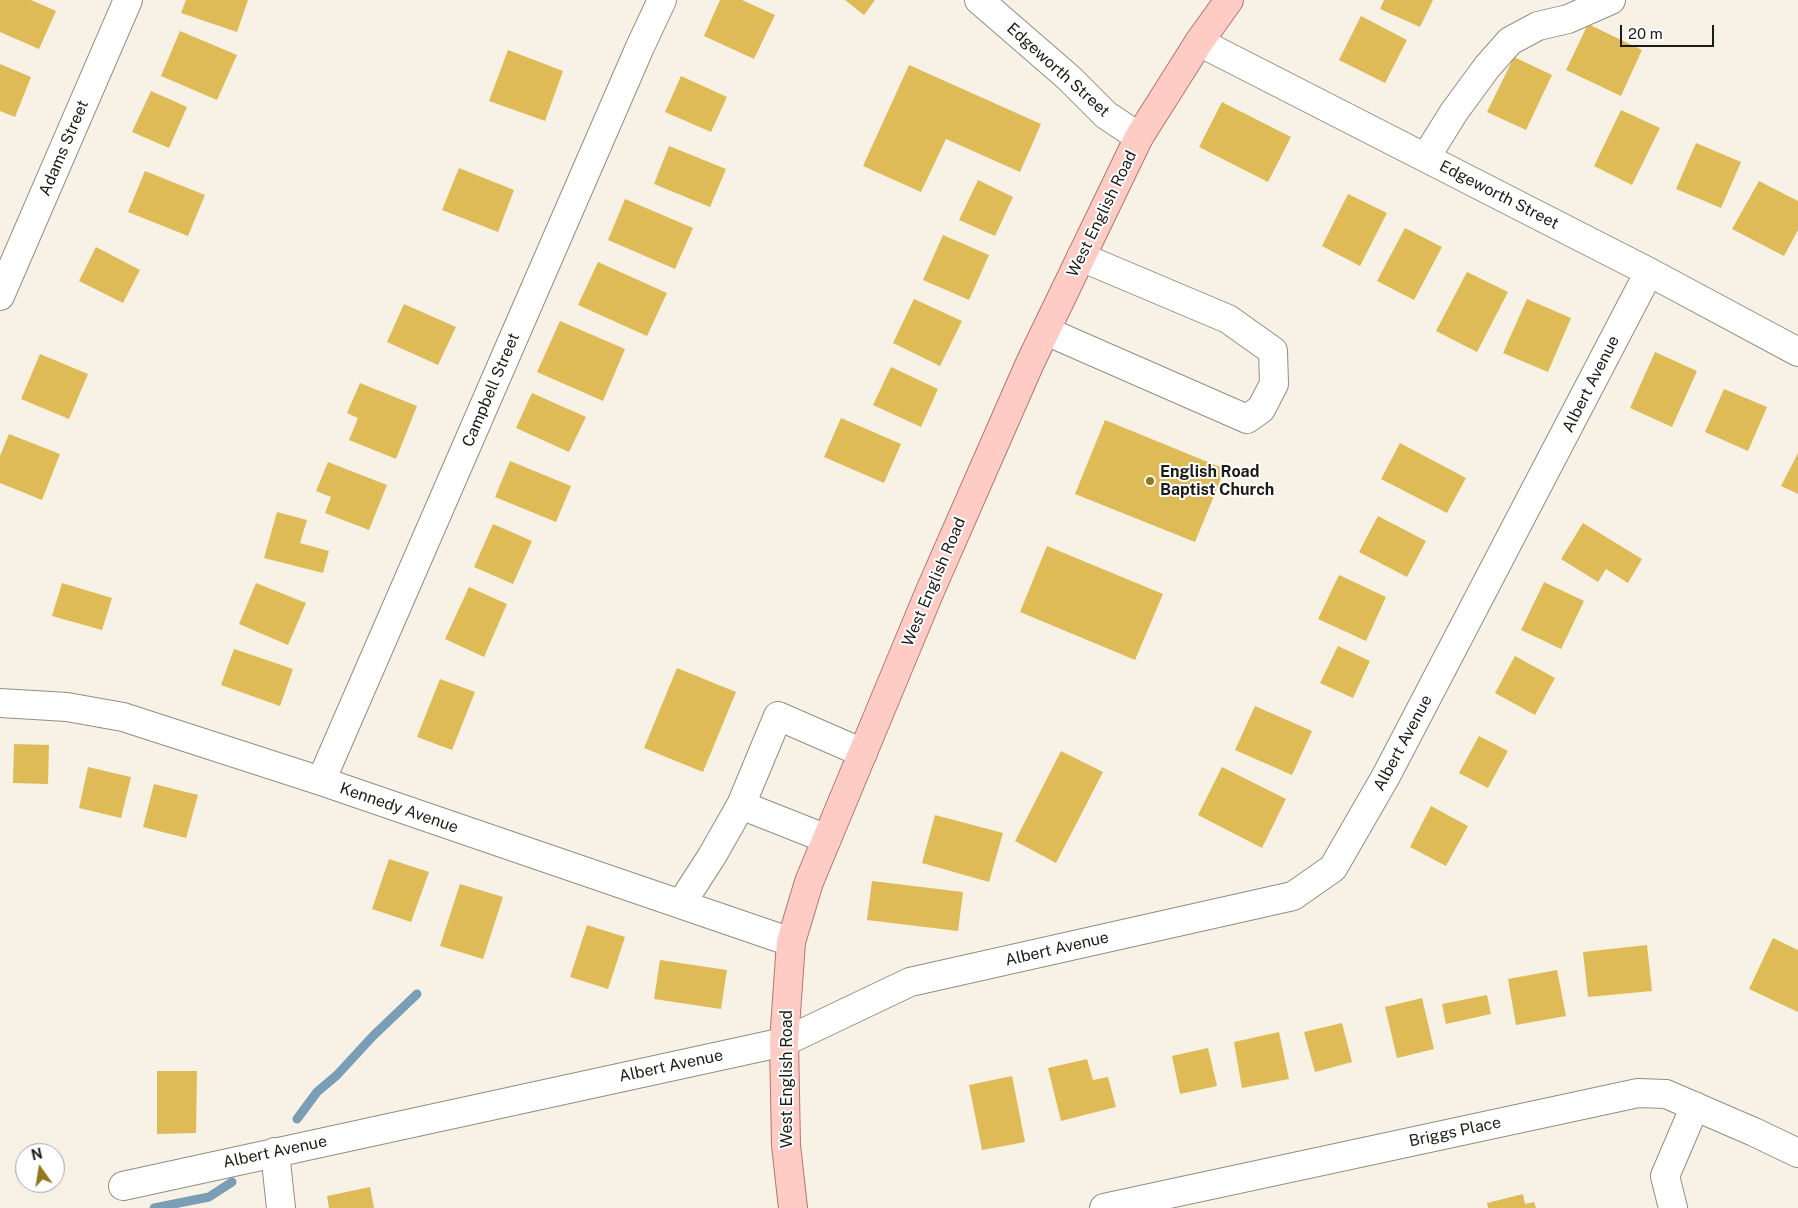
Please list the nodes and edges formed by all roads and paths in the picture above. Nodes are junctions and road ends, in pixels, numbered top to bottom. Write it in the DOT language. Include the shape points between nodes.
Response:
graph roads {
  1 [pos="128,0"];
  2 [pos="662,0"];
  3 [pos="979,0"];
  4 [pos="1229,0"];
  5 [pos="1611,0"];
  6 [pos="1199,42"];
  7 [pos="1139,137"];
  8 [pos="1426,157"];
  9 [pos="1081,257"];
  10 [pos="1649,272"];
  11 [pos="0,296"];
  12 [pos="1046,331"];
  13 [pos="1795,344"];
  14 [pos="0,703"];
  15 [pos="863,753"];
  16 [pos="321,781"];
  17 [pos="741,805"];
  18 [pos="827,839"];
  19 [pos="681,904"];
  20 [pos="791,942"];
  21 [pos="784,1042"];
  22 [pos="1695,1106"];
  23 [pos="275,1152"];
  24 [pos="1798,1152"];
  25 [pos="123,1186"];
  26 [pos="280,1208"];
  27 [pos="793,1208"];
  28 [pos="1104,1208"];
  29 [pos="1673,1208"];
  1 -- 11 [label="street, Adams Street"];
  2 -- 16 [label="street, Campbell Street"];
  3 -- 7 [label="street, Edgeworth Street" via="1069,78 1106,115"];
  4 -- 6 [label="main road, West English Road"];
  5 -- 8 [label="street" via="1568,19 1538,26 1510,41 1454,112"];
  6 -- 7 [label="main road, West English Road"];
  6 -- 8 [label="street, Edgeworth Street"];
  7 -- 9 [label="main road, West English Road"];
  8 -- 10 [label="street, Edgeworth Street"];
  9 -- 12 [label="main road, West English Road"];
  9 -- 12 [label="street" via="1228,319 1273,352 1274,384 1261,409 1247,419"];
  10 -- 13 [label="street, Edgeworth Street"];
  10 -- 21 [label="street, Albert Avenue" via="1386,776 1333,868 1293,896 910,982"];
  12 -- 15 [label="main road, West English Road" via="930,591"];
  14 -- 16 [label="street, Kennedy Avenue" via="67,706 123,716"];
  15 -- 17 [label="street" via="778,716"];
  15 -- 18 [label="main road, West English Road"];
  16 -- 19 [label="street, Kennedy Avenue"];
  17 -- 18 [label="street"];
  17 -- 19 [label="street"];
  18 -- 20 [label="main road, West English Road" via="809,882"];
  19 -- 20 [label="street, Kennedy Avenue"];
  20 -- 21 [label="main road, West English Road"];
  21 -- 23 [label="street, Albert Avenue"];
  21 -- 27 [label="main road, West English Road" via="786,1144"];
  22 -- 24 [label="street, Briggs Place"];
  22 -- 28 [label="street, Briggs Place" via="1666,1094 1638,1093"];
  22 -- 29 [label="street" via="1665,1176"];
  23 -- 25 [label="street, Albert Avenue"];
  23 -- 26 [label="street"];
}
